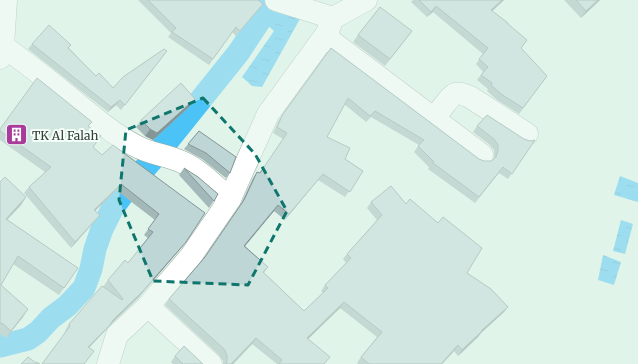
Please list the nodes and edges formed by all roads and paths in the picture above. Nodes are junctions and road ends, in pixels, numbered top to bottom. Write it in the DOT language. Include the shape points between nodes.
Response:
graph roads {
  1 [pos="6,0"];
  2 [pos="366,0"];
  3 [pos="281,2"];
  4 [pos="330,26"];
  5 [pos="1,52"];
  6 [pos="433,118"];
  7 [pos="527,134"];
  8 [pos="482,155"];
  9 [pos="230,199"];
  10 [pos="148,306"];
  11 [pos="108,364"];
  12 [pos="211,364"];
  1 -- 5 [label="street"];
  2 -- 4 [label="street"];
  3 -- 4 [label="street"];
  4 -- 6 [label="street" via="331,42"];
  4 -- 9 [label="street" via="268,114"];
  5 -- 9 [label="street" via="47,79 103,125 136,147 184,162"];
  6 -- 7 [label="street" via="452,95 463,94"];
  6 -- 8 [label="street"];
  9 -- 10 [label="street" via="191,256"];
  10 -- 11 [label="street" via="117,336"];
  10 -- 12 [label="street"];
}
